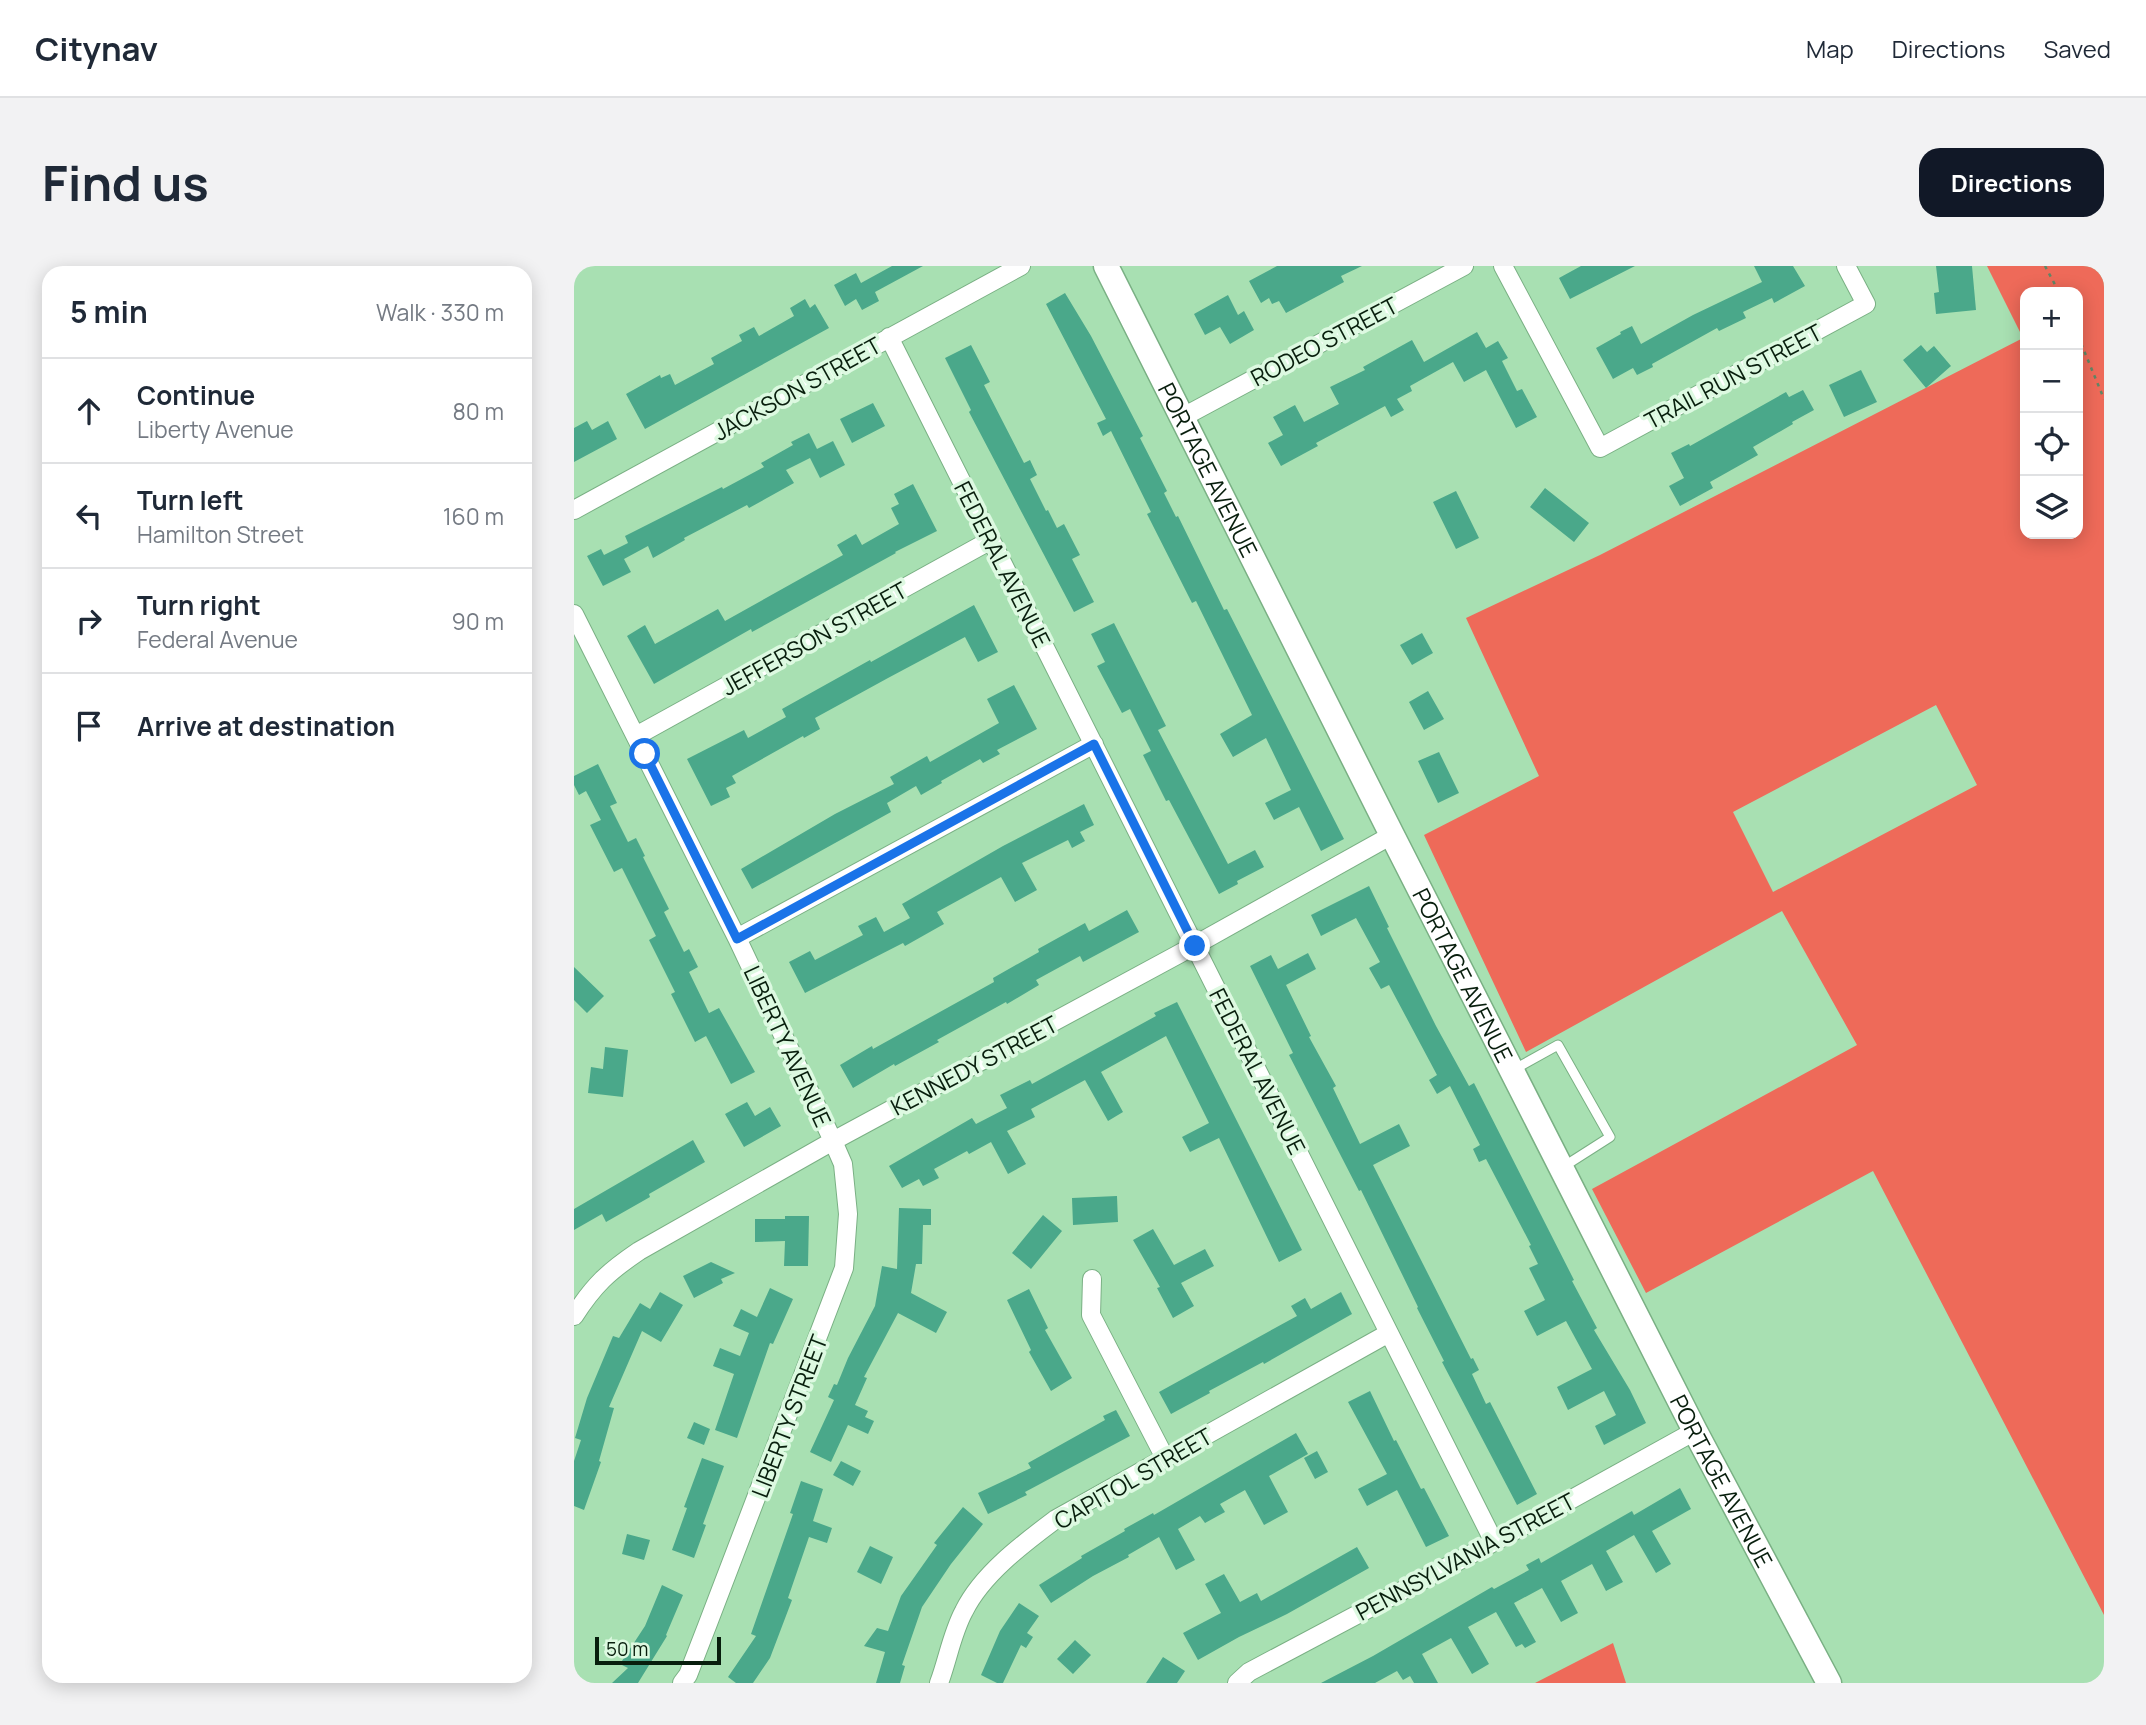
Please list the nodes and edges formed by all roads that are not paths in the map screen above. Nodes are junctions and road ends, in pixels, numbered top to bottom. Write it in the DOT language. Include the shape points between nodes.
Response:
graph roads {
  1 [pos="1021,266"];
  2 [pos="1106,266"];
  3 [pos="1464,266"];
  4 [pos="1503,266"];
  5 [pos="1846,266"];
  6 [pos="889,337"];
  7 [pos="1183,417"];
  8 [pos="574,510"];
  9 [pos="991,540"];
  10 [pos="574,614"];
  11 [pos="636,736"];
  12 [pos="1094,744"];
  13 [pos="1392,835"];
  14 [pos="737,939"];
  15 [pos="1195,946"];
  16 [pos="1511,1071"];
  17 [pos="833,1141"];
  18 [pos="1561,1168"];
  19 [pos="1092,1279"];
  20 [pos="574,1317"];
  21 [pos="1389,1333"];
  22 [pos="1695,1431"];
  23 [pos="1165,1458"];
  24 [pos="1494,1542"];
  25 [pos="682,1683"];
  26 [pos="939,1683"];
  27 [pos="1237,1683"];
  28 [pos="1829,1683"];
  1 -- 6 [label="street, JACKSON STREET"];
  2 -- 7 [label="street, PORTAGE AVENUE"];
  3 -- 7 [label="street, RODEO STREET"];
  4 -- 5 [label="street, TRAIL RUN STREET" via="1600,448 1866,304"];
  6 -- 8 [label="street, JACKSON STREET"];
  6 -- 9 [label="street, FEDERAL AVENUE"];
  7 -- 13 [label="street, PORTAGE AVENUE"];
  9 -- 11 [label="street, JEFFERSON STREET"];
  9 -- 12 [label="street, FEDERAL AVENUE"];
  10 -- 11 [label="street, LIBERTY AVENUE"];
  11 -- 14 [label="street, LIBERTY AVENUE"];
  12 -- 14 [label="street"];
  12 -- 15 [label="street, FEDERAL AVENUE"];
  13 -- 15 [label="street, KENNEDY STREET"];
  13 -- 16 [label="street, PORTAGE AVENUE"];
  14 -- 17 [label="street, LIBERTY AVENUE"];
  15 -- 17 [label="street, KENNEDY STREET"];
  15 -- 21 [label="street, FEDERAL AVENUE"];
  16 -- 18 [label="street, PORTAGE AVENUE"];
  16 -- 18 [label="lane" via="1558,1045 1610,1137"];
  17 -- 20 [label="street, KENNEDY STREET" via="612,1269 590,1291"];
  17 -- 25 [label="street, LIBERTY STREET" via="843,1164 848,1214 844,1268"];
  18 -- 22 [label="street, PORTAGE AVENUE"];
  19 -- 23 [label="street" via="1091,1315"];
  21 -- 23 [label="street, CAPITOL STREET"];
  21 -- 24 [label="street, FEDERAL AVENUE"];
  22 -- 24 [label="street, PENNSYLVANIA STREET"];
  22 -- 28 [label="street, PORTAGE AVENUE"];
  23 -- 26 [label="street, CAPITOL STREET" via="1056,1519 1001,1564 964,1610"];
  24 -- 27 [label="street, PENNSYLVANIA STREET" via="1249,1672"];
}
